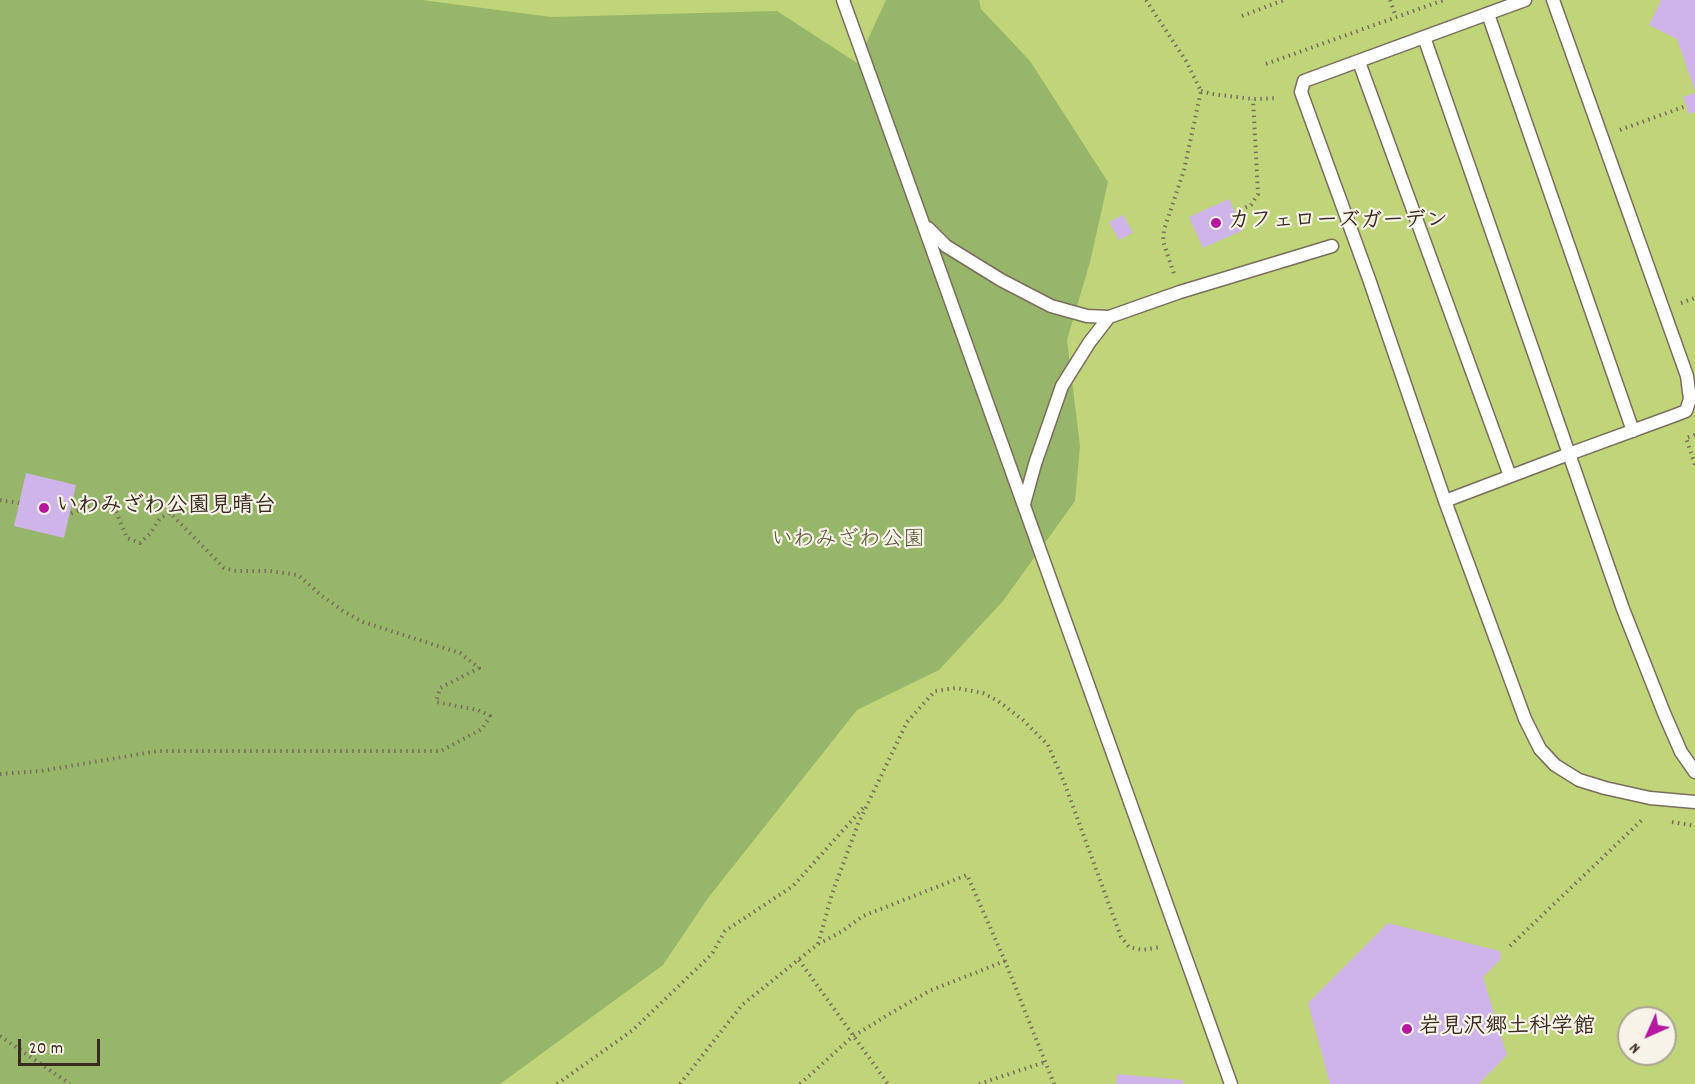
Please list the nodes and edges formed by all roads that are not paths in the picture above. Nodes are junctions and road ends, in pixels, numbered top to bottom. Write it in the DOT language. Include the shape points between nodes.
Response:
graph roads {
  1 [pos="843,0"];
  2 [pos="1525,0"];
  3 [pos="1553,0"];
  4 [pos="1488,14"];
  5 [pos="1424,37"];
  6 [pos="1359,62"];
  7 [pos="925,225"];
  8 [pos="1332,246"];
  9 [pos="1109,316"];
  10 [pos="1633,431"];
  11 [pos="1569,454"];
  12 [pos="1510,476"];
  13 [pos="1445,501"];
  14 [pos="1024,504"];
  15 [pos="1695,772"];
  16 [pos="1695,802"];
  17 [pos="1231,1084"];
  1 -- 7 [label="lane"];
  2 -- 4 [label="lane"];
  3 -- 10 [label="lane" via="1687,376 1690,399 1686,411"];
  4 -- 5 [label="lane"];
  4 -- 10 [label="lane"];
  5 -- 6 [label="lane"];
  5 -- 11 [label="lane"];
  6 -- 12 [label="lane"];
  6 -- 13 [label="lane" via="1304,81 1301,92"];
  7 -- 9 [label="lane" via="946,246 1051,306 1087,316"];
  7 -- 14 [label="lane"];
  8 -- 9 [label="lane"];
  9 -- 14 [label="lane" via="1062,386"];
  10 -- 11 [label="lane"];
  11 -- 12 [label="lane"];
  11 -- 15 [label="lane" via="1664,713 1681,752"];
  12 -- 13 [label="lane"];
  13 -- 16 [label="lane" via="1525,719 1540,749 1555,765 1579,780 1650,798"];
  14 -- 17 [label="lane"];
}
